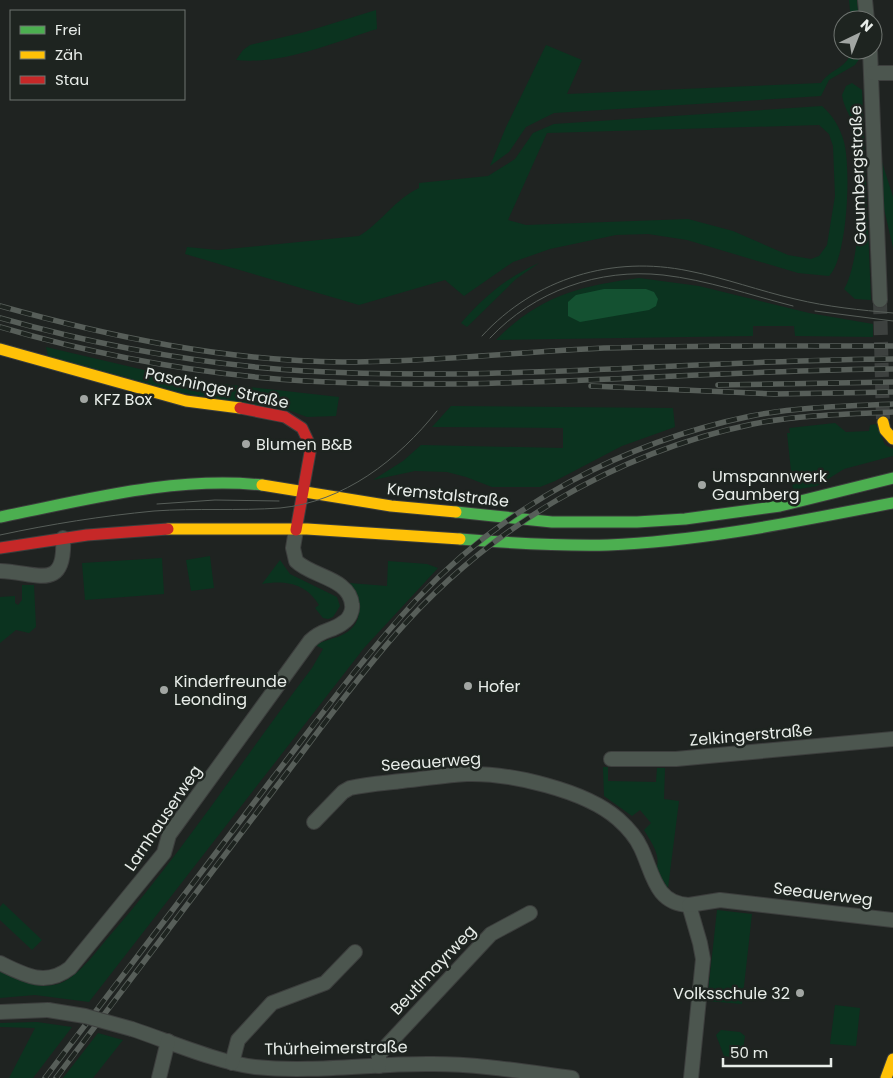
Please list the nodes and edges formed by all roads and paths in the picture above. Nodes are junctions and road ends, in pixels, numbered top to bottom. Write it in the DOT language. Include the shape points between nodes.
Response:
graph roads {
  1 [pos="871,60"];
  2 [pos="873,73"];
  3 [pos="893,73"];
  4 [pos="880,300"];
  5 [pos="0,349"];
  6 [pos="883,422"];
  7 [pos="893,439"];
  8 [pos="893,478"];
  9 [pos="304,492"];
  10 [pos="893,503"];
  11 [pos="0,517"];
  12 [pos="296,530"];
  13 [pos="63,538"];
  14 [pos="0,548"];
  15 [pos="0,571"];
  16 [pos="893,739"];
  17 [pos="611,759"];
  18 [pos="314,822"];
  19 [pos="689,905"];
  20 [pos="530,913"];
  21 [pos="893,920"];
  22 [pos="355,952"];
  23 [pos="0,963"];
  24 [pos="0,1012"];
  25 [pos="168,1041"];
  26 [pos="893,1058"];
  27 [pos="232,1062"];
  28 [pos="379,1066"];
  29 [pos="159,1078"];
  30 [pos="572,1078"];
  31 [pos="691,1078"];
  32 [pos="886,1078"];
  1 -- 2 [label="street, Gaumbergstraße"];
  2 -- 3 [label="street"];
  2 -- 4 [label="street, Gaumbergstraße"];
  5 -- 9 [label="main road, Paschinger Straße" via="186,401 285,417 302,428 311,447"];
  6 -- 7 [label="main road"];
  8 -- 9 [label="main road, Kremstalstraße" via="780,506 685,520 637,522 552,522 391,506"];
  9 -- 11 [label="main road, Kremstalstraße" via="236,483 169,486"];
  9 -- 12 [label="main road, Larnhauserweg"];
  10 -- 12 [label="main road" via="778,525 628,543 538,544"];
  12 -- 13 [label="main road" via="168,529"];
  12 -- 23 [label="street, Larnhauserweg" via="293,548 296,561 346,589 352,604 349,617 336,627 319,632 310,641 169,835 164,853 70,968 54,978 45,979 24,975"];
  13 -- 14 [label="main road"];
  13 -- 15 [label="street" via="63,558 55,573 41,577"];
  16 -- 17 [label="street, Zelkingerstraße" via="676,759"];
  18 -- 19 [label="street, Seeauerweg" via="343,792 357,786 467,774 519,779 577,796 607,810 637,841 661,894"];
  19 -- 21 [label="street, Seeauerweg" via="720,900"];
  19 -- 31 [label="street" via="703,960"];
  20 -- 28 [label="street, Beutlmayrweg" via="491,934 379,1054"];
  22 -- 27 [label="street" via="324,984 272,1003 238,1040"];
  24 -- 25 [label="street, Thürheimerstraße, bridge" via="48,1010 85,1016"];
  25 -- 27 [label="street, Thürheimerstraße"];
  25 -- 29 [label="street"];
  26 -- 32 [label="main road"];
  27 -- 28 [label="street, Thürheimerstraße" via="276,1068"];
  28 -- 30 [label="street, Thürheimerstraße" via="468,1065"];
}
